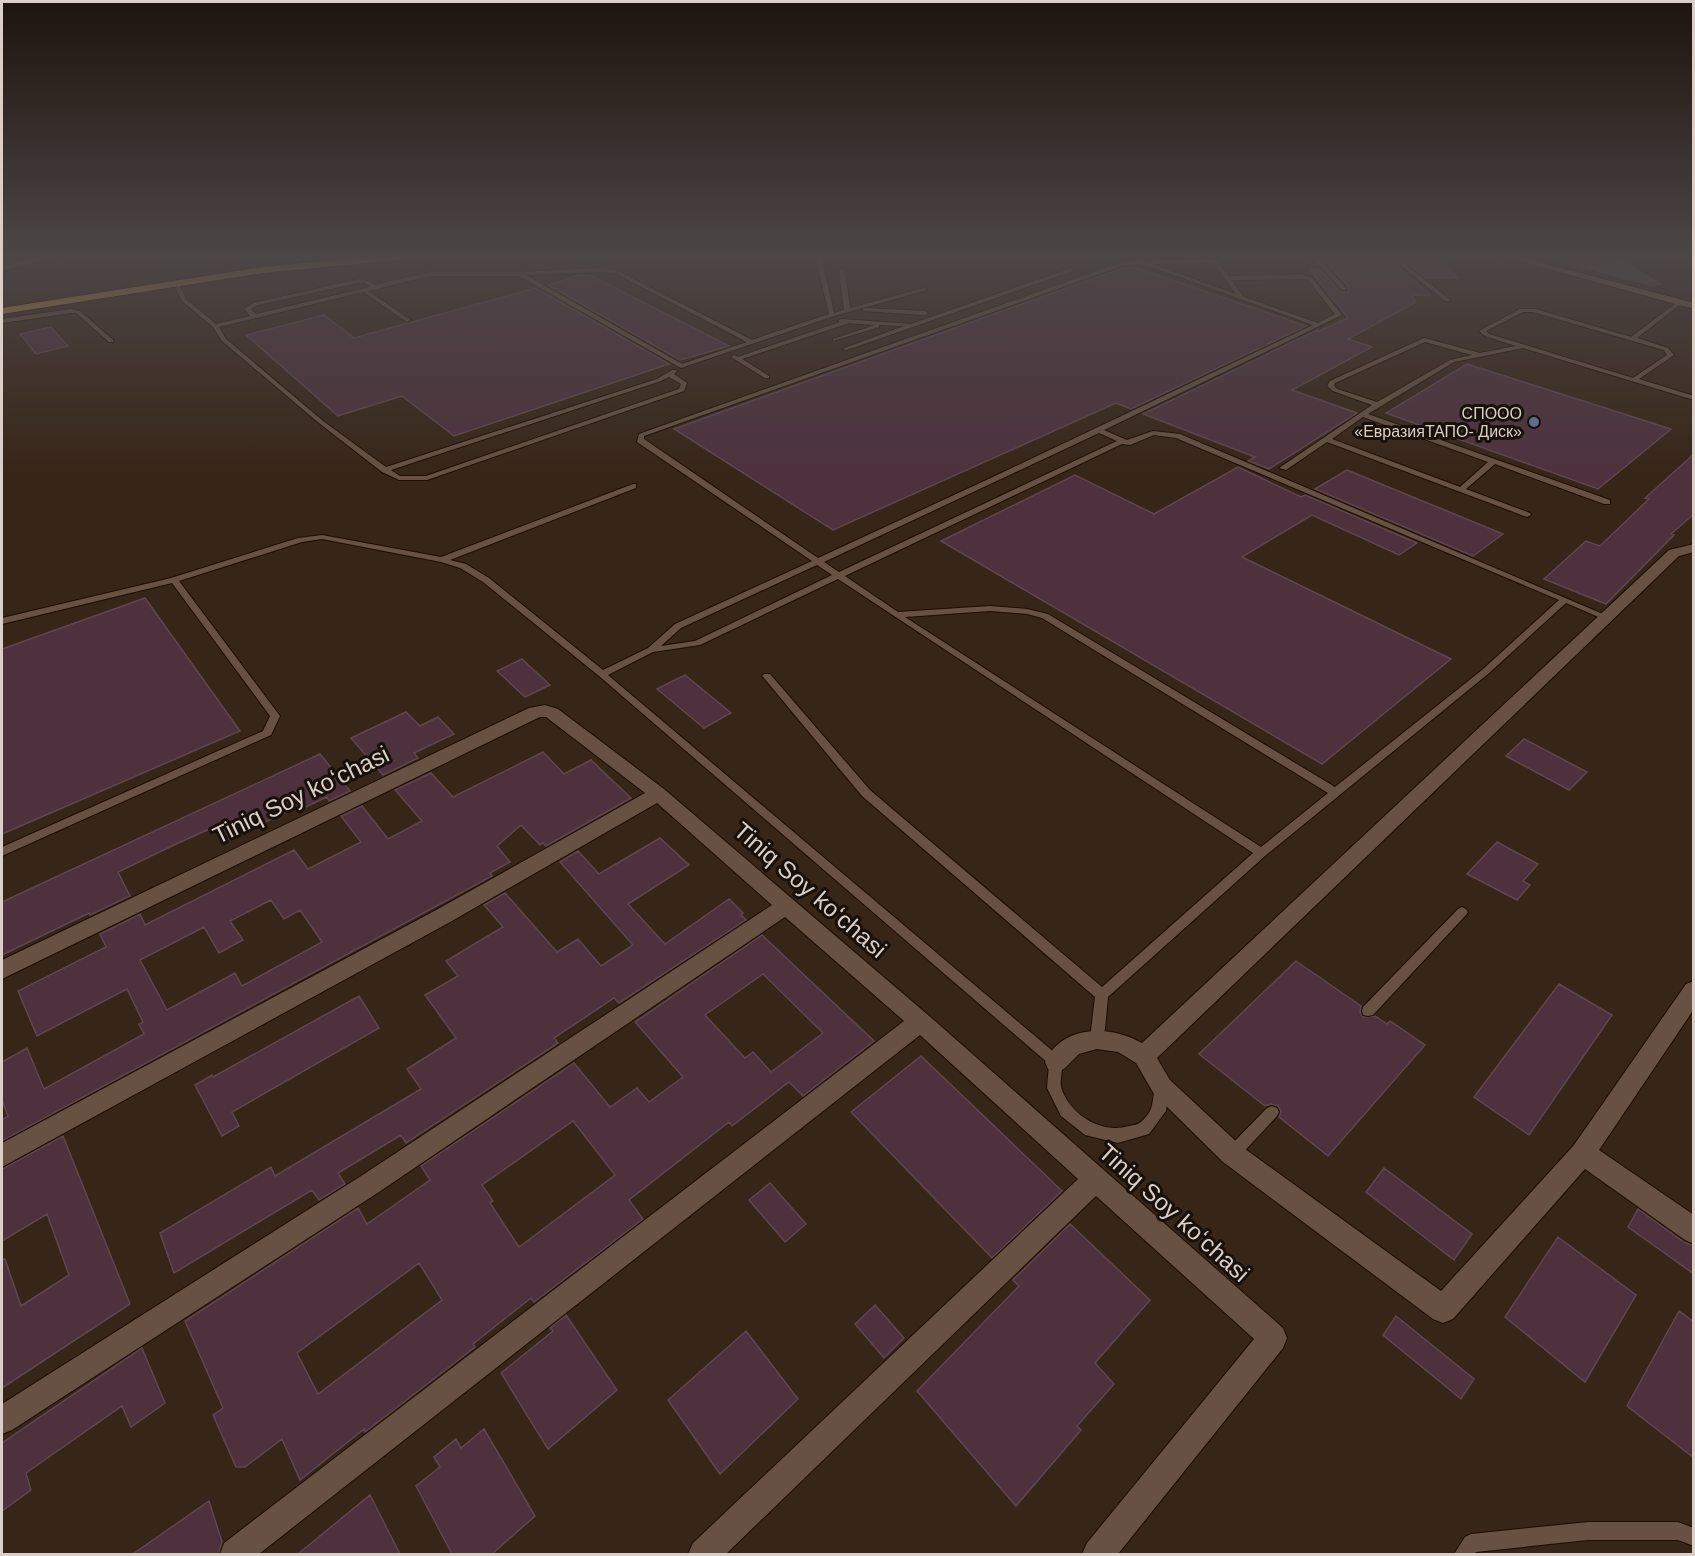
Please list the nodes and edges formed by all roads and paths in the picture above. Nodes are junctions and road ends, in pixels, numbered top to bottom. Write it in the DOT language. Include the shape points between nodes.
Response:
graph roads {
  1 [pos="96,328"];
  2 [pos="216,328"];
  3 [pos="614,328"];
  4 [pos="724,328"];
  5 [pos="795,328"];
  6 [pos="830,328"];
  7 [pos="871,328"];
  8 [pos="908,328"];
  9 [pos="942,328"];
  10 [pos="1313,328"];
  11 [pos="1488,328"];
  12 [pos="1593,328"];
  13 [pos="1647,328"];
  14 [pos="1632,339"];
  15 [pos="835,340"];
  16 [pos="111,341"];
  17 [pos="752,342"];
  18 [pos="1523,346"];
  19 [pos="845,349"];
  20 [pos="725,351"];
  21 [pos="1480,355"];
  22 [pos="737,359"];
  23 [pos="681,366"];
  24 [pos="669,374"];
  25 [pos="767,377"];
  26 [pos="1634,380"];
  27 [pos="1694,398"];
  28 [pos="1379,405"];
  29 [pos="1364,415"];
  30 [pos="1099,430"];
  31 [pos="1326,440"];
  32 [pos="1122,441"];
  33 [pos="1494,461"];
  34 [pos="1283,468"];
  35 [pos="385,470"];
  36 [pos="1010,484"];
  37 [pos="633,486"];
  38 [pos="1461,490"];
  39 [pos="1607,502"];
  40 [pos="1527,515"];
  41 [pos="1694,548"];
  42 [pos="442,560"];
  43 [pos="818,562"];
  44 [pos="838,576"];
  45 [pos="174,580"];
  46 [pos="1564,600"];
  47 [pos="896,615"];
  48 [pos="1606,617"];
  49 [pos="2,621"];
  50 [pos="651,650"];
  51 [pos="602,674"];
  52 [pos="767,675"];
  53 [pos="1336,793"];
  54 [pos="658,794"];
  55 [pos="2,852"];
  56 [pos="1261,853"];
  57 [pos="786,906"];
  58 [pos="1462,912"];
  59 [pos="2,970"];
  60 [pos="1694,990"];
  61 [pos="1102,995"];
  62 [pos="1368,1011"];
  63 [pos="920,1022"];
  64 [pos="1097,1039"];
  65 [pos="1144,1056"];
  66 [pos="1056,1062"];
  67 [pos="1162,1087"];
  68 [pos="1272,1112"];
  69 [pos="1232,1154"];
  70 [pos="1583,1154"];
  71 [pos="2,1156"];
  72 [pos="1096,1179"];
  73 [pos="1694,1231"];
  74 [pos="2,1420"];
  75 [pos="1694,1537"];
  76 [pos="235,1554"];
  77 [pos="704,1554"];
  78 [pos="1098,1554"];
  79 [pos="1462,1554"];
  1 -- 16 [label="lane"];
  2 -- 35 [label="lane" via="224,340 321,422"];
  3 -- 23 [label="lane"];
  4 -- 17 [label="lane"];
  5 -- 17 [label="lane"];
  6 -- 22 [label="lane"];
  7 -- 15 [label="lane"];
  8 -- 19 [label="lane"];
  9 -- 43 [label="lane" via="641,435 640,440"];
  10 -- 30 [label="lane"];
  11 -- 18 [label="lane" via="1482,331"];
  12 -- 14 [label="lane"];
  13 -- 14 [label="lane"];
  14 -- 26 [label="lane" via="1666,349 1671,355"];
  17 -- 20 [label="lane"];
  18 -- 21 [label="lane"];
  18 -- 26 [label="lane"];
  20 -- 22 [label="lane"];
  20 -- 23 [label="lane"];
  21 -- 28 [label="lane" via="1452,361"];
  21 -- 28 [label="lane" via="1424,340 1330,386"];
  22 -- 25 [label="lane"];
  23 -- 24 [label="lane"];
  24 -- 35 [label="lane"];
  24 -- 35 [label="lane" via="684,383 682,390 427,478 399,478"];
  26 -- 27 [label="lane"];
  28 -- 29 [label="lane"];
  29 -- 31 [label="lane"];
  29 -- 33 [label="lane"];
  30 -- 32 [label="lane"];
  30 -- 36 [label="lane"];
  31 -- 34 [label="lane"];
  31 -- 38 [label="lane"];
  32 -- 36 [label="lane"];
  32 -- 46 [label="lane" via="1130,443 1153,433 1178,436"];
  33 -- 38 [label="lane"];
  33 -- 39 [label="lane"];
  36 -- 43 [label="lane"];
  36 -- 44 [label="lane"];
  37 -- 42 [label="lane"];
  38 -- 40 [label="lane"];
  41 -- 48 [label="street" via="1674,553"];
  42 -- 45 [label="lane" via="322,537 300,540"];
  42 -- 51 [label="lane" via="463,566 486,580"];
  43 -- 44 [label="lane"];
  43 -- 50 [label="lane" via="678,626"];
  44 -- 47 [label="lane"];
  44 -- 50 [label="lane" via="697,643"];
  45 -- 49 [label="lane"];
  45 -- 55 [label="lane" via="275,716 267,733"];
  46 -- 48 [label="lane"];
  46 -- 53 [label="lane" via="1485,672"];
  47 -- 53 [label="lane" via="1006,609 1045,616"];
  47 -- 56 [label="lane"];
  48 -- 65 [label="street"];
  50 -- 51 [label="lane"];
  51 -- 66 [label="lane"];
  52 -- 61 [label="lane" via="866,793"];
  53 -- 56 [label="lane"];
  54 -- 57 [label="street, Tiniq Soy koʻchasi"];
  54 -- 59 [label="street, Tiniq Soy koʻchasi" via="552,713 535,712"];
  54 -- 71 [label="street" via="445,915"];
  56 -- 61 [label="lane"];
  57 -- 63 [label="street, Tiniq Soy koʻchasi"];
  57 -- 74 [label="street" via="370,1184"];
  58 -- 62 [label="lane"];
  60 -- 70 [label="street"];
  61 -- 64 [label="lane"];
  63 -- 72 [label="street, Tiniq Soy koʻchasi"];
  63 -- 76 [label="street"];
  64 -- 65 [label="street" via="1122,1043"];
  64 -- 66 [label="street" via="1072,1046"];
  65 -- 67 [label="street"];
  66 -- 67 [label="lane" via="1054,1088 1066,1112 1090,1130 1118,1136 1144,1129 1160,1111"];
  67 -- 69 [label="street"];
  68 -- 69 [label="lane"];
  69 -- 70 [label="street" via="1443,1309"];
  70 -- 73 [label="street"];
  72 -- 77 [label="street"];
  72 -- 78 [label="street, Tiniq Soy koʻchasi" via="1273,1338"];
  75 -- 79 [label="lane" via="1678,1530 1588,1531 1471,1543"];
}
